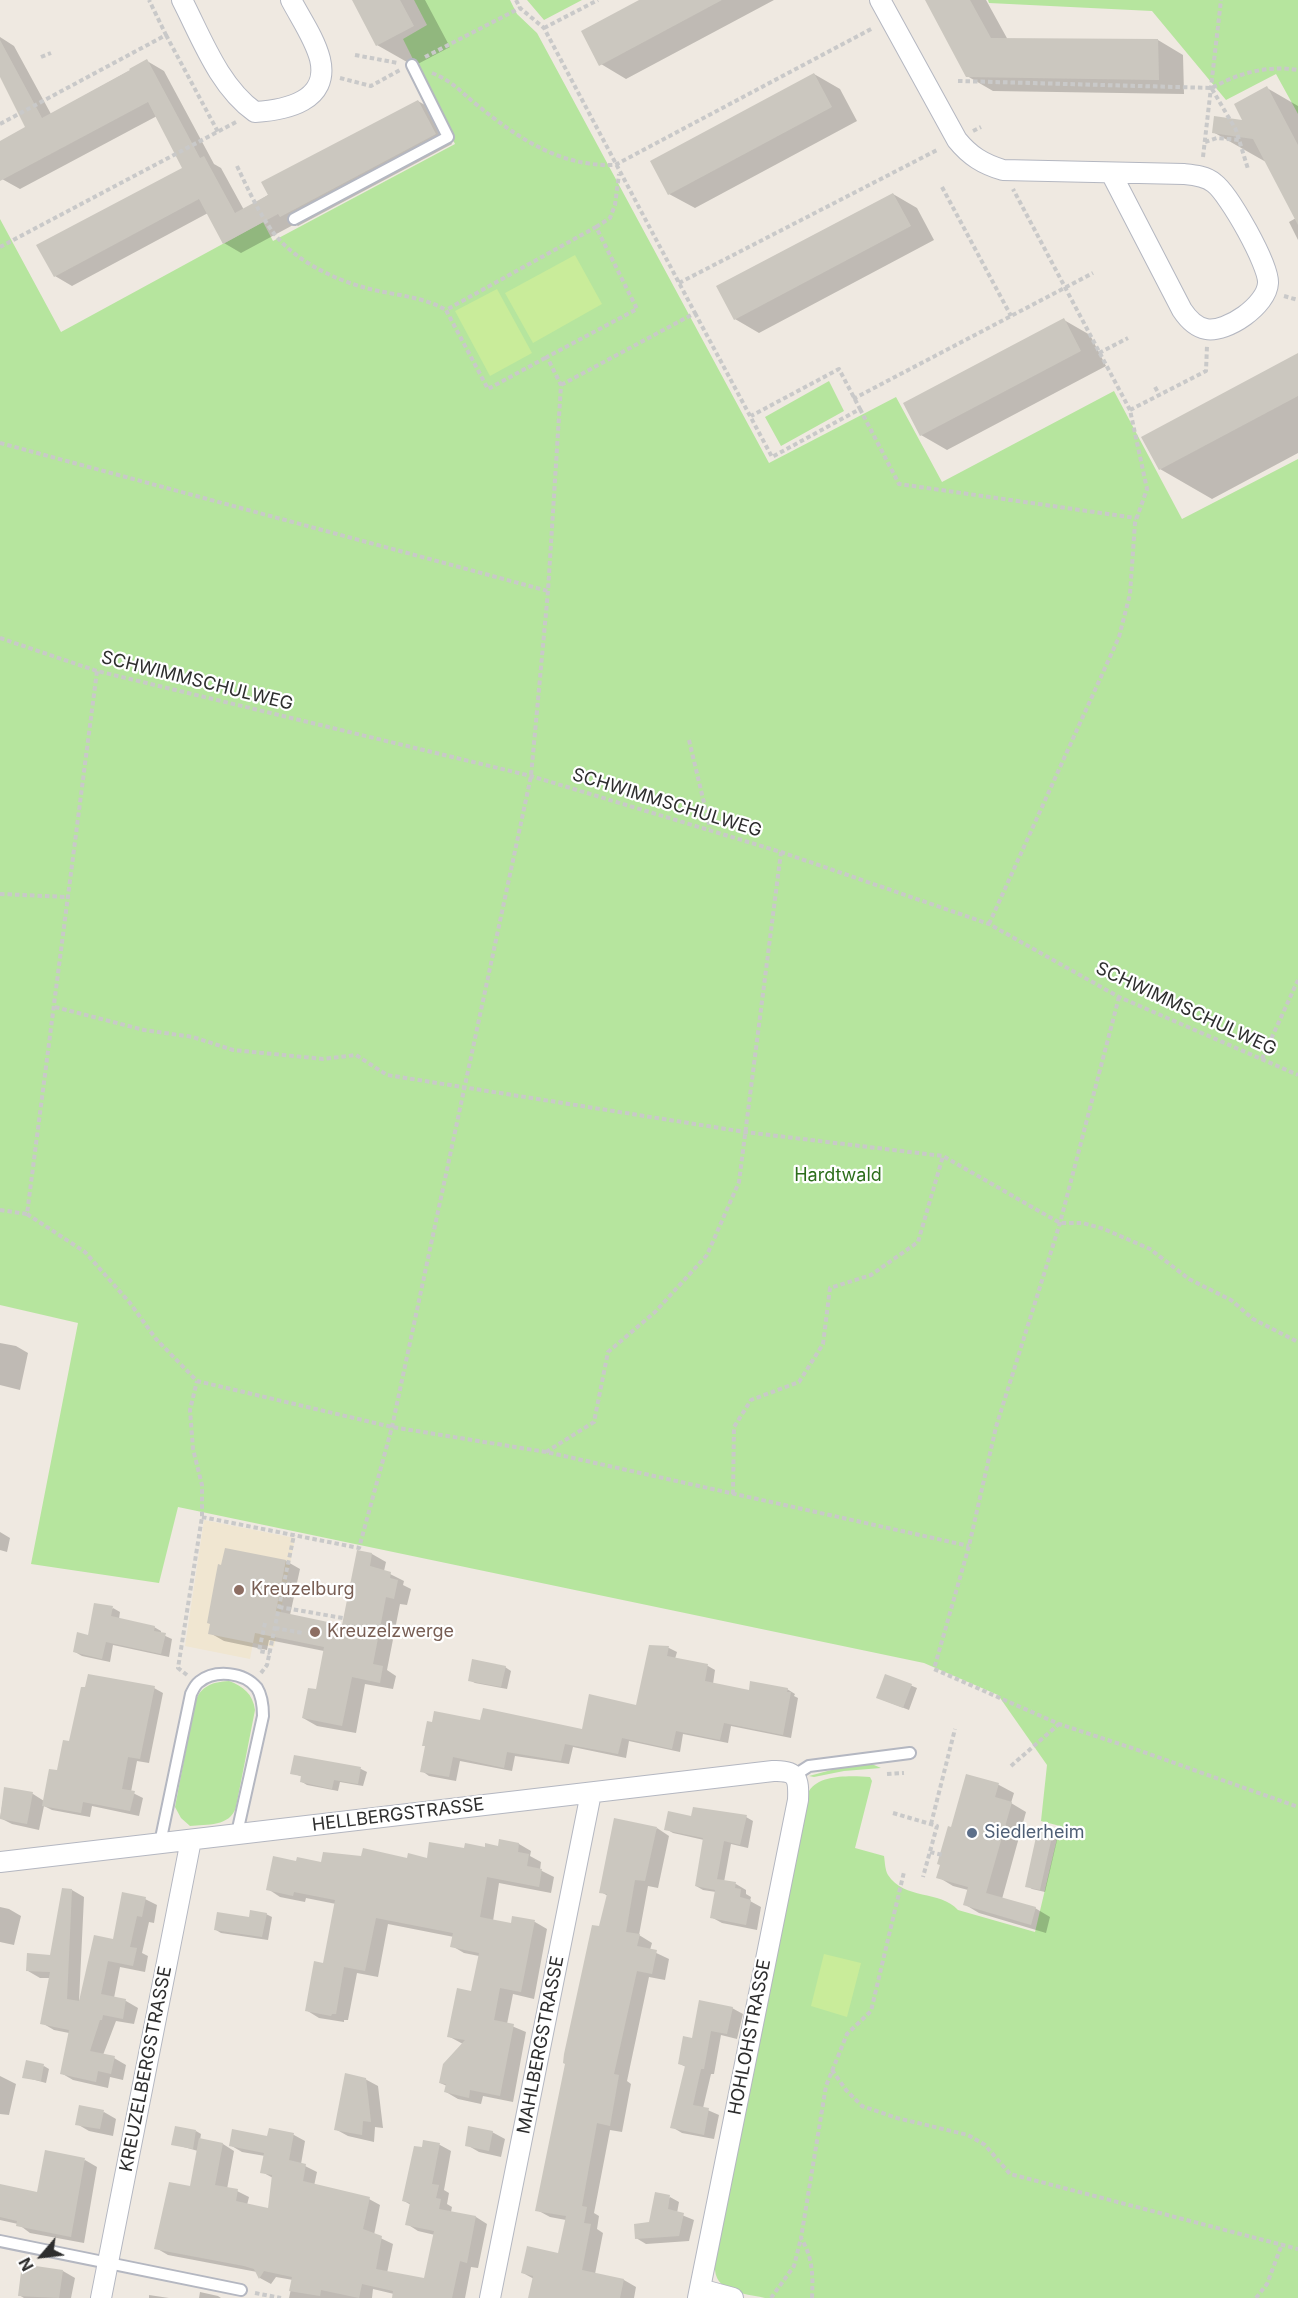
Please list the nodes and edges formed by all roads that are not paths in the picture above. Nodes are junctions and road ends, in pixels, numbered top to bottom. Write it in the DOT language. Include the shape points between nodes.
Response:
graph roads {
  1 [pos="182,0"];
  2 [pos="291,0"];
  3 [pos="880,0"];
  4 [pos="411,65"];
  5 [pos="1112,173"];
  6 [pos="294,219"];
  7 [pos="910,1753"];
  8 [pos="795,1775"];
  9 [pos="591,1793"];
  10 [pos="237,1833"];
  11 [pos="191,1840"];
  12 [pos="160,1843"];
  13 [pos="0,1862"];
  14 [pos="0,2241"];
  15 [pos="108,2262"];
  16 [pos="241,2290"];
  17 [pos="699,2294"];
  18 [pos="101,2298"];
  19 [pos="490,2298"];
  20 [pos="733,2298"];
  1 -- 2 [label="street" via="227,86 255,112 287,109 313,94 318,85 320,61"];
  3 -- 5 [label="street" via="957,140 976,159 1003,170"];
  4 -- 6 [label="lane" via="448,137"];
  5 -- 5 [label="street" via="1182,310 1197,326 1220,329 1254,310 1268,285 1264,265 1232,204 1213,182 1200,176"];
  7 -- 8 [label="lane" via="809,1766"];
  8 -- 9 [label="street, HELLBERGSTRASSE" via="773,1771"];
  8 -- 17 [label="street, HOHLOHSTRASSE" via="798,1800"];
  9 -- 10 [label="street, HELLBERGSTRASSE"];
  9 -- 19 [label="street, MAHLBERGSTRASSE"];
  10 -- 11 [label="street, HELLBERGSTRASSE"];
  10 -- 12 [label="lane" via="263,1716 262,1702 252,1684 234,1675 220,1674 197,1683 191,1694"];
  11 -- 12 [label="street, HELLBERGSTRASSE"];
  11 -- 15 [label="street, KREUZELBERGSTRASSE"];
  12 -- 13 [label="street, HELLBERGSTRASSE"];
  14 -- 15 [label="lane"];
  15 -- 16 [label="lane"];
  15 -- 18 [label="street, KREUZELBERGSTRASSE"];
  17 -- 20 [label="street"];
}
